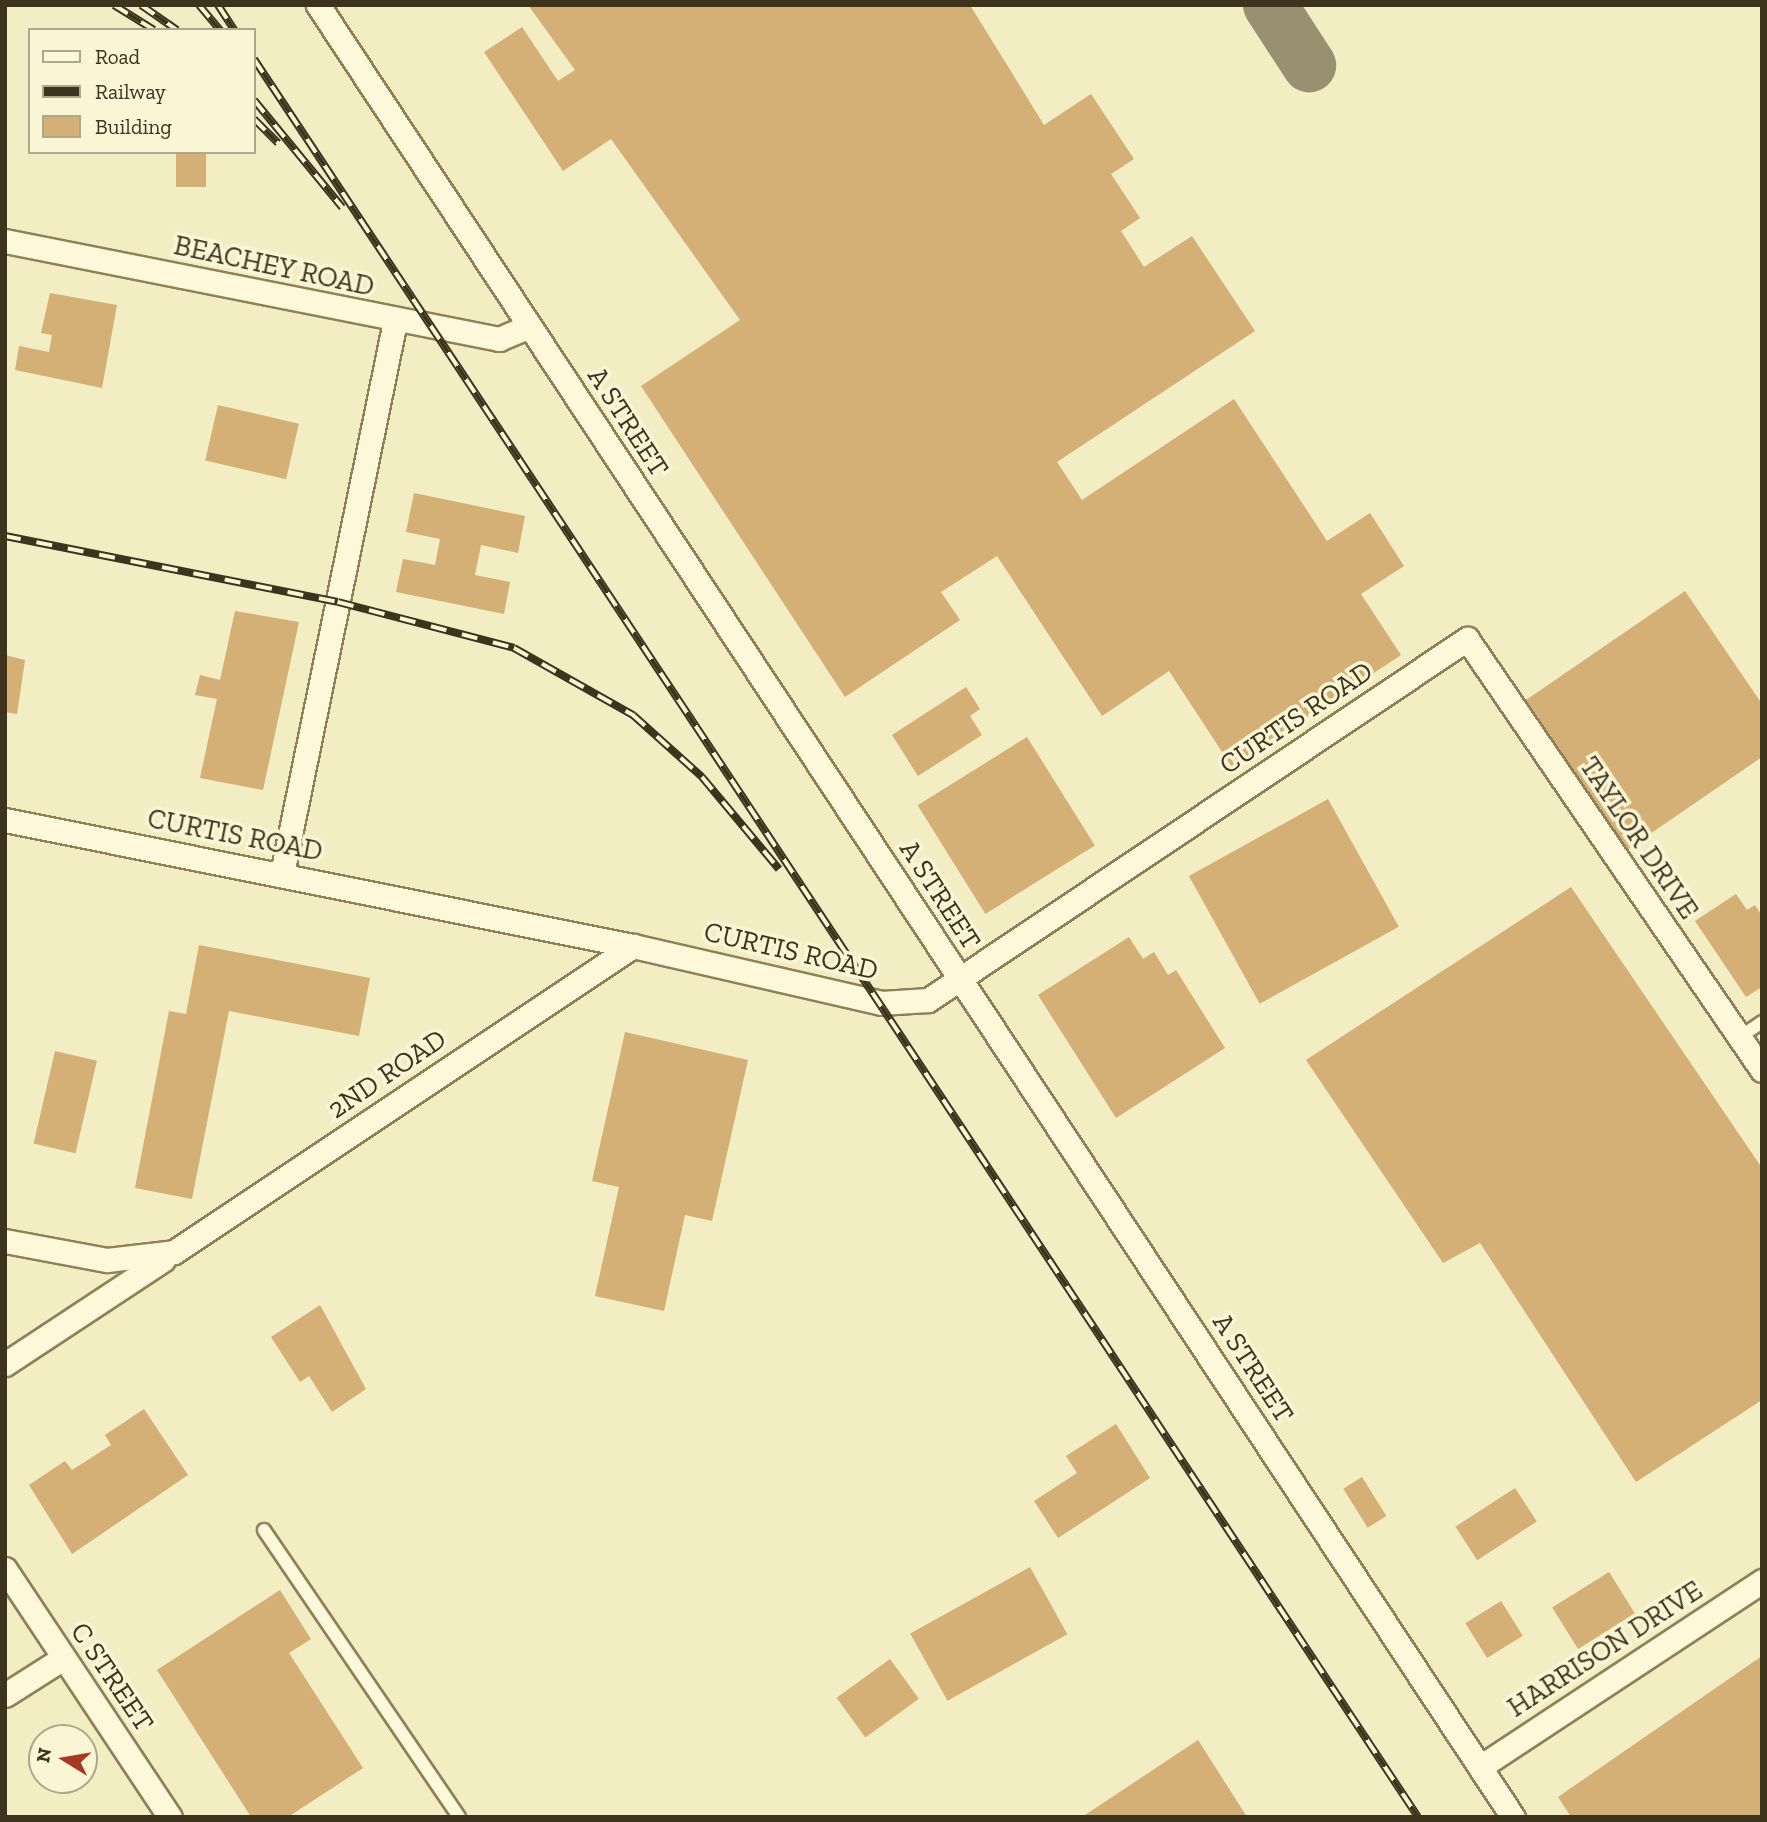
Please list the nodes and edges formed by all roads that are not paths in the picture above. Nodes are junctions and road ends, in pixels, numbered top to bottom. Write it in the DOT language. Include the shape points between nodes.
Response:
graph roads {
  1 [pos="318,5"];
  2 [pos="5,241"];
  3 [pos="395,321"];
  4 [pos="529,326"];
  5 [pos="1467,639"];
  6 [pos="5,820"];
  7 [pos="282,874"];
  8 [pos="633,946"];
  9 [pos="961,979"];
  10 [pos="1762,1022"];
  11 [pos="1740,1037"];
  12 [pos="1762,1070"];
  13 [pos="5,1241"];
  14 [pos="174,1252"];
  15 [pos="5,1364"];
  16 [pos="264,1530"];
  17 [pos="5,1569"];
  18 [pos="1762,1581"];
  19 [pos="63,1658"];
  20 [pos="5,1695"];
  21 [pos="1480,1767"];
  22 [pos="170,1817"];
  23 [pos="459,1817"];
  24 [pos="1513,1817"];
  1 -- 4 [label="street, A STREET"];
  2 -- 3 [label="street, BEACHEY ROAD"];
  3 -- 4 [label="street, BEACHEY ROAD" via="499,339"];
  3 -- 7 [label="street"];
  4 -- 9 [label="street, A STREET"];
  5 -- 9 [label="street, CURTIS ROAD"];
  5 -- 11 [label="street, TAYLOR DRIVE"];
  6 -- 7 [label="street, CURTIS ROAD"];
  7 -- 8 [label="street, CURTIS ROAD"];
  8 -- 9 [label="street, CURTIS ROAD" via="881,1003 928,1000"];
  8 -- 14 [label="street, 2ND ROAD"];
  9 -- 21 [label="street, A STREET"];
  10 -- 11 [label="lane"];
  11 -- 12 [label="street, TAYLOR DRIVE"];
  13 -- 14 [label="street, 2ND ROAD" via="107,1260"];
  14 -- 15 [label="street, 2ND ROAD"];
  16 -- 23 [label="lane"];
  17 -- 19 [label="street, C STREET"];
  18 -- 21 [label="street, HARRISON DRIVE"];
  19 -- 20 [label="street"];
  19 -- 22 [label="street, C STREET"];
  21 -- 24 [label="street, A STREET"];
}
